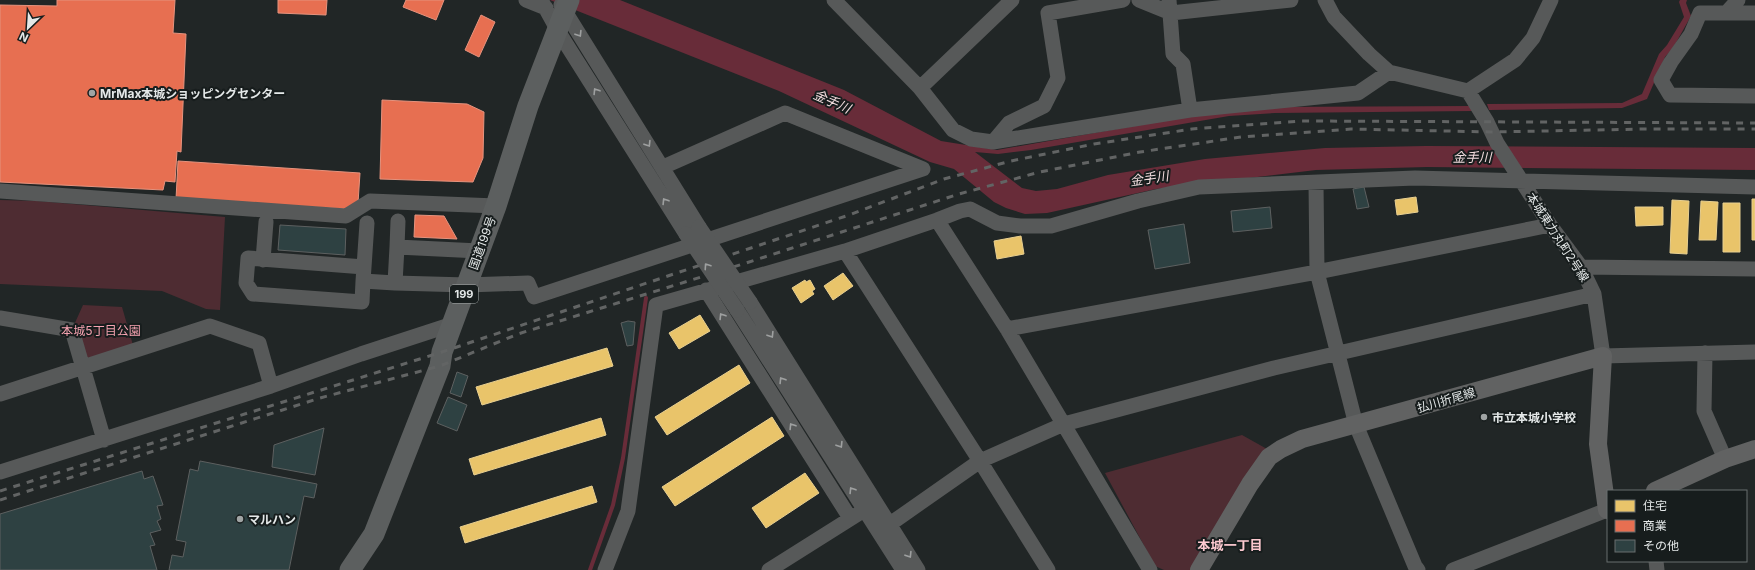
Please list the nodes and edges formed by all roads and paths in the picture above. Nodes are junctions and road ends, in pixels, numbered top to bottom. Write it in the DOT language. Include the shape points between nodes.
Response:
graph roads {
  1 [pos="526,0"];
  2 [pos="834,0"];
  3 [pos="1012,0"];
  4 [pos="1123,0"];
  5 [pos="1138,0"];
  6 [pos="1291,0"];
  7 [pos="1325,0"];
  8 [pos="1551,0"];
  9 [pos="1738,0"];
  10 [pos="557,7"];
  11 [pos="1167,7"];
  12 [pos="1727,12"];
  13 [pos="1755,13"];
  14 [pos="1390,72"];
  15 [pos="920,88"];
  16 [pos="1468,91"];
  17 [pos="1755,96"];
  18 [pos="1190,110"];
  19 [pos="993,142"];
  20 [pos="663,167"];
  21 [pos="1522,182"];
  22 [pos="1316,183"];
  23 [pos="1755,187"];
  24 [pos="0,191"];
  25 [pos="496,206"];
  26 [pos="398,220"];
  27 [pos="937,220"];
  28 [pos="266,222"];
  29 [pos="367,223"];
  30 [pos="1550,226"];
  31 [pos="692,231"];
  32 [pos="397,247"];
  33 [pos="479,251"];
  34 [pos="845,251"];
  35 [pos="263,260"];
  36 [pos="1581,267"];
  37 [pos="1755,269"];
  38 [pos="1317,272"];
  39 [pos="363,274"];
  40 [pos="394,283"];
  41 [pos="467,285"];
  42 [pos="706,290"];
  43 [pos="1594,294"];
  44 [pos="743,306"];
  45 [pos="0,318"];
  46 [pos="453,324"];
  47 [pos="1007,329"];
  48 [pos="1755,352"];
  49 [pos="1339,353"];
  50 [pos="1705,353"];
  51 [pos="1603,356"];
  52 [pos="83,368"];
  53 [pos="271,386"];
  54 [pos="0,394"];
  55 [pos="1064,424"];
  56 [pos="1356,424"];
  57 [pos="104,440"];
  58 [pos="1755,449"];
  59 [pos="1725,459"];
  60 [pos="980,461"];
  61 [pos="0,472"];
  62 [pos="1657,490"];
  63 [pos="864,510"];
  64 [pos="1607,510"];
  65 [pos="850,518"];
  66 [pos="885,529"];
  67 [pos="774,569"];
  68 [pos="350,570"];
  69 [pos="605,570"];
  70 [pos="903,570"];
  71 [pos="918,570"];
  72 [pos="1048,570"];
  73 [pos="1150,570"];
  74 [pos="1199,570"];
  75 [pos="1418,570"];
  76 [pos="1453,570"];
  1 -- 10 [label="street"];
  2 -- 15 [label="street"];
  3 -- 15 [label="street"];
  4 -- 19 [label="street" via="1048,13 1058,78 1044,106 1010,123"];
  5 -- 11 [label="street"];
  6 -- 11 [label="street"];
  7 -- 14 [label="street" via="1334,17"];
  8 -- 16 [label="street" via="1533,38 1515,60"];
  9 -- 12 [label="street"];
  10 -- 20 [label="street, one-way"];
  10 -- 25 [label="highway, 国道199号 / 199"];
  31 -- 10 [label="street, one-way"];
  11 -- 18 [label="street" via="1173,54 1183,64"];
  12 -- 13 [label="street"];
  12 -- 17 [label="street" via="1700,13 1691,34 1661,80 1670,95"];
  14 -- 16 [label="street"];
  14 -- 18 [label="street" via="1358,93"];
  15 -- 19 [label="street" via="953,130 971,139"];
  16 -- 21 [label="street, 本城東力丸町2号線"];
  18 -- 19 [label="street"];
  20 -- 31 [label="street"];
  20 -- 41 [label="street" via="785,113 923,169 534,297 528,283"];
  21 -- 22 [label="street" via="1415,178"];
  21 -- 23 [label="street"];
  21 -- 30 [label="street, 本城東力丸町2号線"];
  22 -- 27 [label="street" via="1199,188 1138,201 1051,226 997,223 970,210"];
  22 -- 38 [label="street"];
  24 -- 25 [label="street" via="346,216 370,201"];
  25 -- 33 [label="highway, 国道199号 / 199"];
  26 -- 32 [label="street"];
  27 -- 34 [label="street"];
  27 -- 47 [label="street"];
  28 -- 35 [label="street"];
  29 -- 39 [label="street"];
  30 -- 36 [label="street, 本城東力丸町2号線"];
  30 -- 38 [label="street"];
  31 -- 44 [label="street, bridge"];
  32 -- 33 [label="street"];
  32 -- 40 [label="street"];
  33 -- 41 [label="highway, 国道199号 / 199"];
  34 -- 42 [label="street"];
  34 -- 60 [label="street"];
  35 -- 39 [label="street"];
  35 -- 39 [label="street" via="248,258 246,283 253,294 362,302"];
  36 -- 37 [label="street"];
  36 -- 43 [label="street, 本城東力丸町2号線"];
  38 -- 47 [label="street"];
  38 -- 49 [label="street"];
  39 -- 40 [label="street"];
  40 -- 41 [label="street"];
  41 -- 46 [label="highway, 国道199号 / 199"];
  65 -- 42 [label="street, one-way"];
  42 -- 69 [label="street" via="656,305 628,511"];
  43 -- 49 [label="street"];
  43 -- 51 [label="street, 本城東力丸町2号線"];
  63 -- 44 [label="street, one-way"];
  44 -- 66 [label="street, one-way"];
  45 -- 52 [label="street" via="72,330"];
  46 -- 53 [label="street"];
  46 -- 68 [label="highway, 国道199号 / 199" via="442,352 440,366 374,534"];
  47 -- 55 [label="street"];
  48 -- 50 [label="street"];
  49 -- 55 [label="street"];
  49 -- 56 [label="street"];
  50 -- 51 [label="street"];
  50 -- 59 [label="street" via="1704,411"];
  51 -- 56 [label="main road, 払川折尾線"];
  51 -- 64 [label="main road" via="1598,444"];
  52 -- 53 [label="street" via="210,326 259,343"];
  52 -- 54 [label="street"];
  52 -- 57 [label="street"];
  53 -- 57 [label="street"];
  55 -- 60 [label="street"];
  55 -- 73 [label="street"];
  56 -- 74 [label="main road, 払川折尾線" via="1302,439 1269,457"];
  56 -- 75 [label="street"];
  57 -- 61 [label="street"];
  58 -- 59 [label="main road"];
  59 -- 62 [label="main road"];
  60 -- 66 [label="street"];
  60 -- 72 [label="street"];
  63 -- 65 [label="street"];
  63 -- 66 [label="street"];
  64 -- 76 [label="street"];
  65 -- 67 [label="street"];
  66 -- 70 [label="street"];
  66 -- 71 [label="street, one-way"];
}
